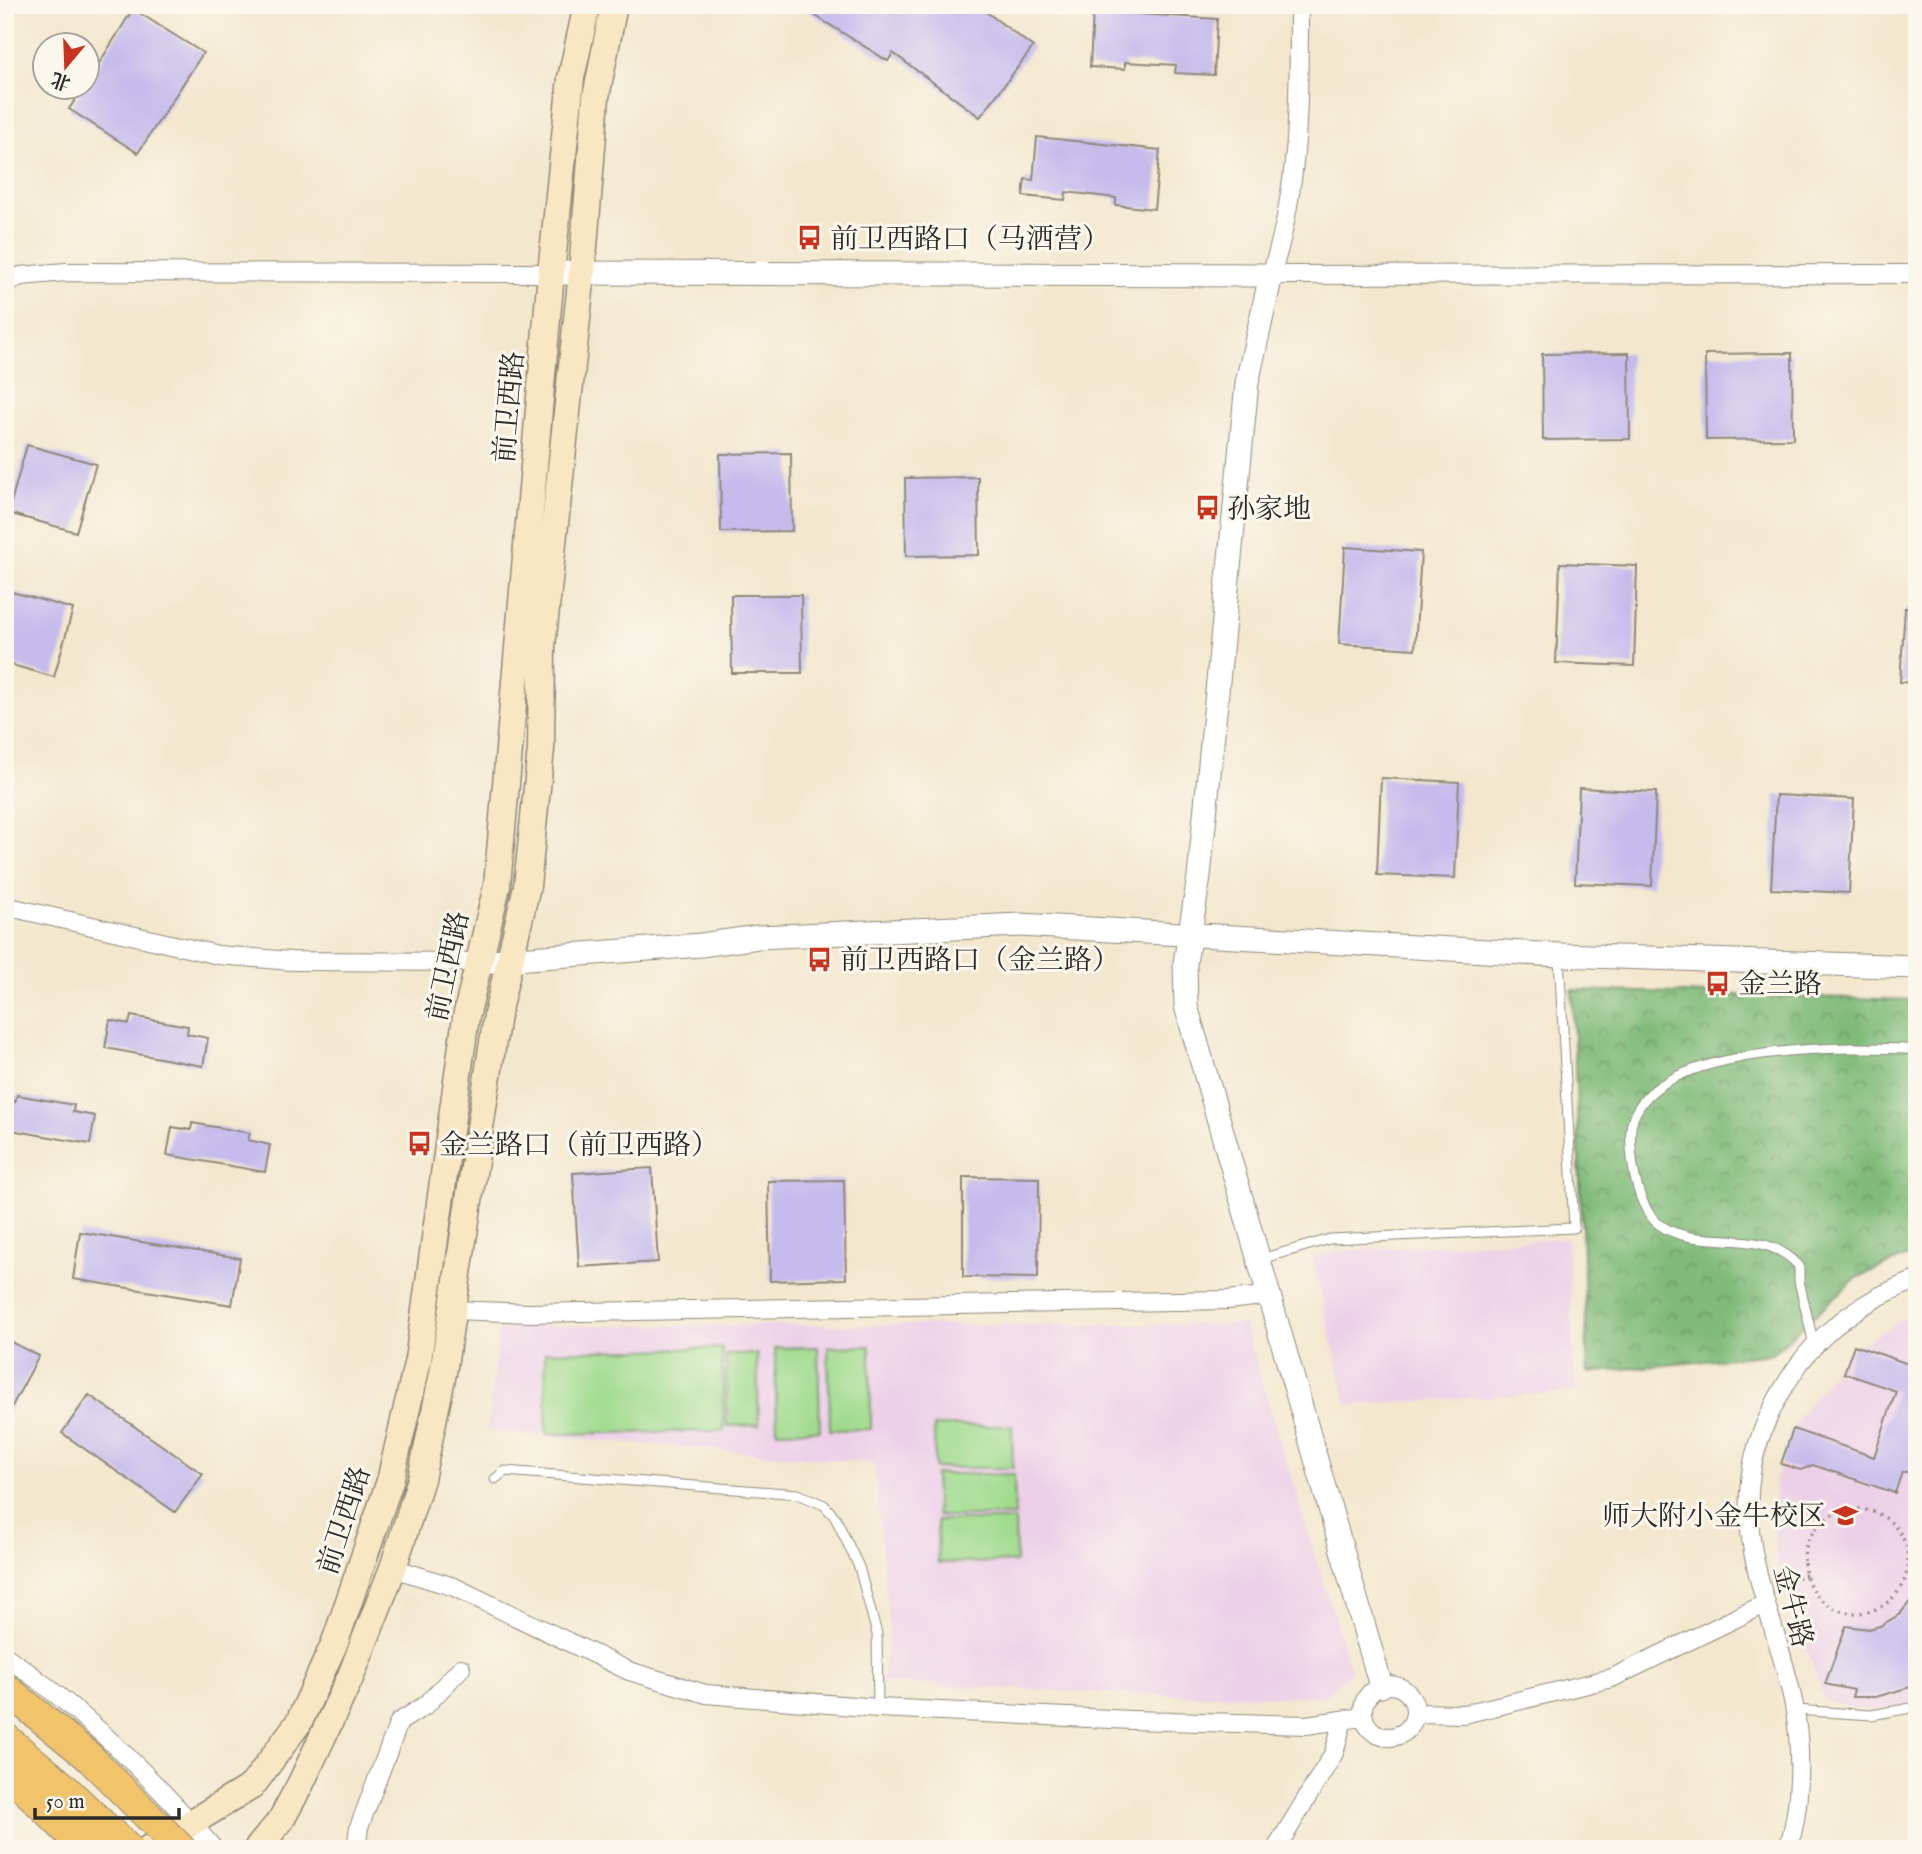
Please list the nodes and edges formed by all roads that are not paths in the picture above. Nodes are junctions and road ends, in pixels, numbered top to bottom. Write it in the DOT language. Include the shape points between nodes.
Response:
graph roads {
  1 [pos="587,5"];
  2 [pos="614,5"];
  3 [pos="1299,5"];
  4 [pos="551,272"];
  5 [pos="582,272"];
  6 [pos="1917,274"];
  7 [pos="1271,275"];
  8 [pos="5,283"];
  9 [pos="5,906"];
  10 [pos="1190,934"];
  11 [pos="1559,955"];
  12 [pos="510,961"];
  13 [pos="478,962"];
  14 [pos="1917,967"];
  15 [pos="1917,1050"];
  16 [pos="1261,1259"];
  17 [pos="1917,1280"];
  18 [pos="1271,1295"];
  19 [pos="454,1310"];
  20 [pos="1814,1345"];
  21 [pos="495,1479"];
  22 [pos="393,1568"];
  23 [pos="1763,1596"];
  24 [pos="5,1656"];
  25 [pos="461,1668"];
  26 [pos="1381,1686"];
  27 [pos="5,1688"];
  28 [pos="1917,1707"];
  29 [pos="878,1708"];
  30 [pos="1794,1710"];
  31 [pos="1415,1713"];
  32 [pos="1363,1717"];
  33 [pos="1343,1720"];
  34 [pos="5,1738"];
  35 [pos="5,1770"];
  36 [pos="185,1835"];
  37 [pos="66,1849"];
  38 [pos="86,1849"];
  39 [pos="97,1849"];
  40 [pos="128,1849"];
  41 [pos="148,1849"];
  42 [pos="214,1849"];
  43 [pos="257,1849"];
  44 [pos="360,1849"];
  45 [pos="1276,1849"];
  46 [pos="1788,1849"];
  1 -- 4 [label="main road, 前卫西路" via="571,78"];
  2 -- 5 [label="main road, 前卫西路" via="596,97"];
  3 -- 7 [label="street" via="1299,97 1291,205"];
  4 -- 5 [label="street"];
  4 -- 8 [label="street" via="66,272 22,276"];
  4 -- 13 [label="main road, 前卫西路" via="497,886"];
  5 -- 7 [label="street"];
  5 -- 12 [label="main road, 前卫西路" via="542,646 541,750 527,886"];
  6 -- 7 [label="street"];
  7 -- 10 [label="street" via="1247,383"];
  9 -- 13 [label="street" via="218,955 291,961"];
  10 -- 11 [label="street"];
  10 -- 12 [label="street" via="1020,925 758,937"];
  10 -- 16 [label="street" via="1185,1006"];
  11 -- 14 [label="street"];
  11 -- 16 [label="lane" via="1574,1228 1330,1239"];
  12 -- 13 [label="street"];
  12 -- 19 [label="main road, 前卫西路" via="497,1015"];
  13 -- 36 [label="main road, 前卫西路" via="466,1017 418,1360 390,1481 370,1543 335,1642 291,1732 252,1786"];
  15 -- 20 [label="lane" via="1770,1052 1703,1067 1656,1088 1638,1107 1630,1128 1645,1209 1658,1224 1677,1234 1786,1251 1799,1266"];
  16 -- 18 [label="street"];
  17 -- 20 [label="street, 金牛路" via="1860,1306"];
  18 -- 19 [label="street" via="1214,1300 529,1313"];
  18 -- 26 [label="street"];
  19 -- 22 [label="main road, 前卫西路" via="421,1479"];
  20 -- 23 [label="street, 金牛路" via="1778,1396 1752,1467 1752,1546"];
  21 -- 29 [label="lane" via="506,1471 798,1494 824,1505 835,1517 859,1567 877,1634"];
  22 -- 29 [label="street" via="454,1587 629,1671 675,1687 706,1694"];
  22 -- 43 [label="main road, 前卫西路" via="350,1678 301,1783 281,1820"];
  23 -- 30 [label="street, 金牛路"];
  23 -- 31 [label="street" via="1612,1678 1464,1714"];
  24 -- 36 [label="street" via="89,1721"];
  25 -- 44 [label="street" via="426,1705 399,1722 359,1827"];
  26 -- 31 [label="street" via="1395,1686 1408,1693"];
  26 -- 32 [label="street" via="1368,1695"];
  27 -- 36 [label="highway, bridge"];
  28 -- 30 [label="lane" via="1871,1715"];
  29 -- 33 [label="street" via="1256,1724"];
  30 -- 46 [label="street, 金牛路" via="1798,1798"];
  31 -- 32 [label="street" via="1405,1732 1391,1737 1376,1734"];
  32 -- 33 [label="street"];
  33 -- 45 [label="street" via="1334,1753"];
  34 -- 40 [label="highway"];
  35 -- 37 [label="street"];
  35 -- 38 [label="highway"];
  35 -- 39 [label="main road" via="39,1790"];
  36 -- 41 [label="main road, 前卫西路"];
  36 -- 42 [label="street"];
}
